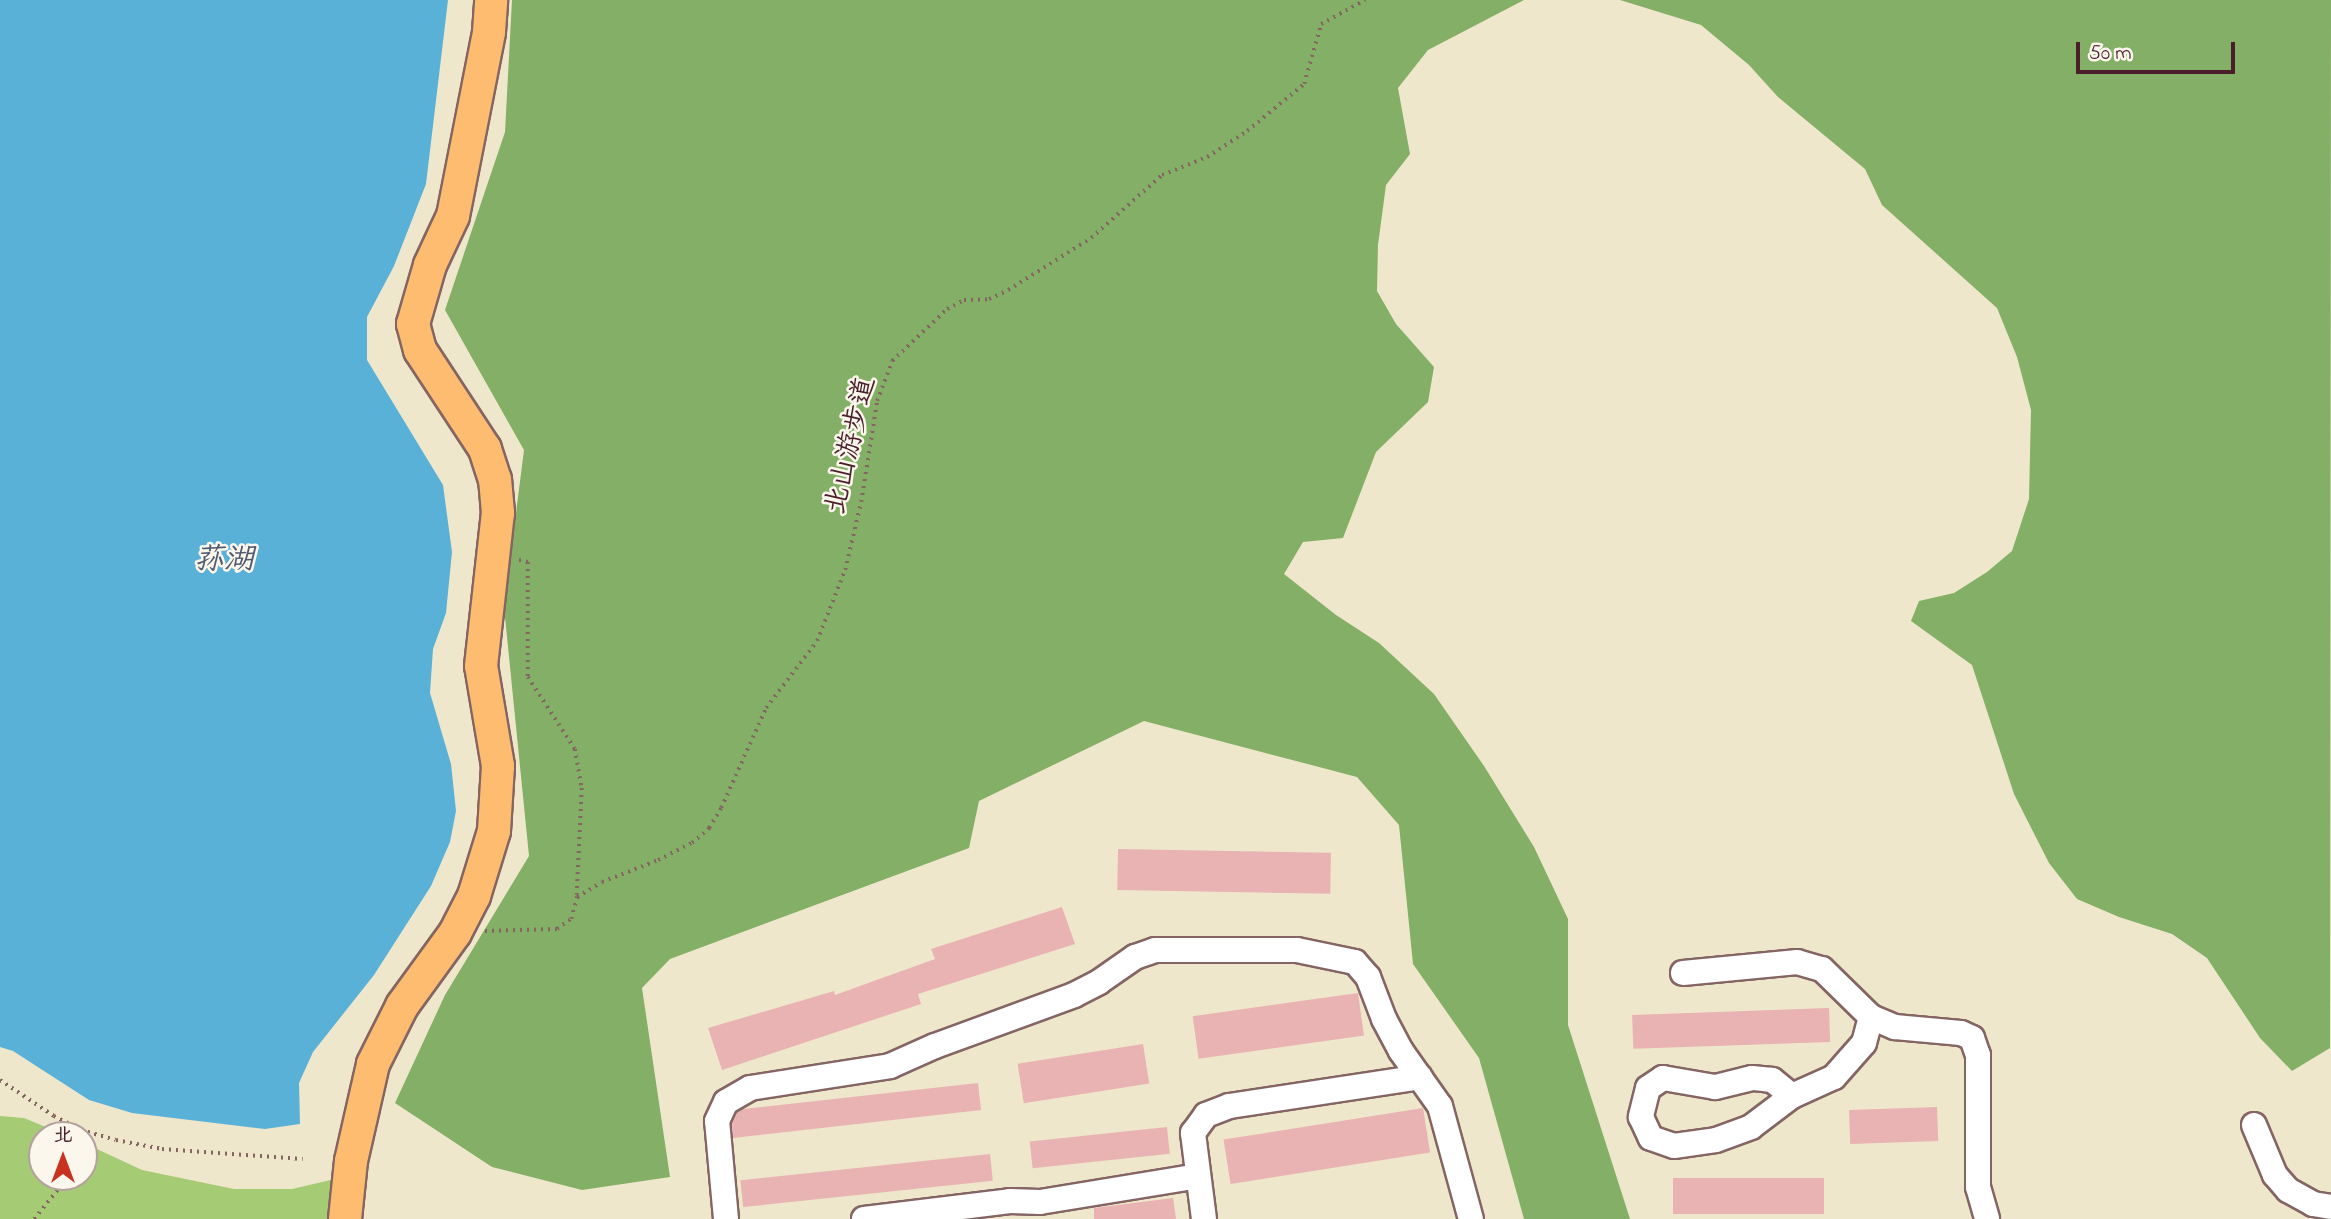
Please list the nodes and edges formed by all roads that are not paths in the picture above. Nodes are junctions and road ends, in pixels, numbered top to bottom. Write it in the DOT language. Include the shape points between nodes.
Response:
graph roads {
  1 [pos="491,0"];
  2 [pos="1683,972"];
  3 [pos="1871,1017"];
  4 [pos="1420,1077"];
  5 [pos="1792,1096"];
  6 [pos="2254,1125"];
  7 [pos="1198,1176"];
  8 [pos="2331,1207"];
  9 [pos="345,1219"];
  10 [pos="726,1219"];
  11 [pos="864,1219"];
  12 [pos="1204,1219"];
  13 [pos="1471,1219"];
  14 [pos="1987,1219"];
  1 -- 9 [label="main road" via="489,32 453,216 430,265 413,324 420,350 488,459 495,480 498,513 481,666 498,766 494,831 474,895 455,933 402,1006 373,1064 351,1161"];
  2 -- 3 [label="street" via="1797,962 1822,969"];
  3 -- 5 [label="street" via="1864,1043 1834,1077"];
  3 -- 14 [label="street" via="1895,1027 1972,1038 1978,1055 1978,1187"];
  4 -- 7 [label="street" via="1229,1106 1206,1115 1193,1133"];
  4 -- 10 [label="street" via="1384,1019 1368,977 1355,962 1297,950 1155,950 1135,957 1074,995 890,1066 750,1088 726,1102 718,1121"];
  4 -- 13 [label="street" via="1440,1106"];
  5 -- 5 [label="street" via="1751,1127 1716,1140 1674,1146 1651,1138 1641,1117 1647,1087 1663,1078 1715,1087 1752,1078 1772,1080"];
  6 -- 8 [label="street" via="2275,1175 2288,1190 2313,1204"];
  7 -- 11 [label="street" via="1040,1202 1010,1201"];
  7 -- 12 [label="street"];
}
